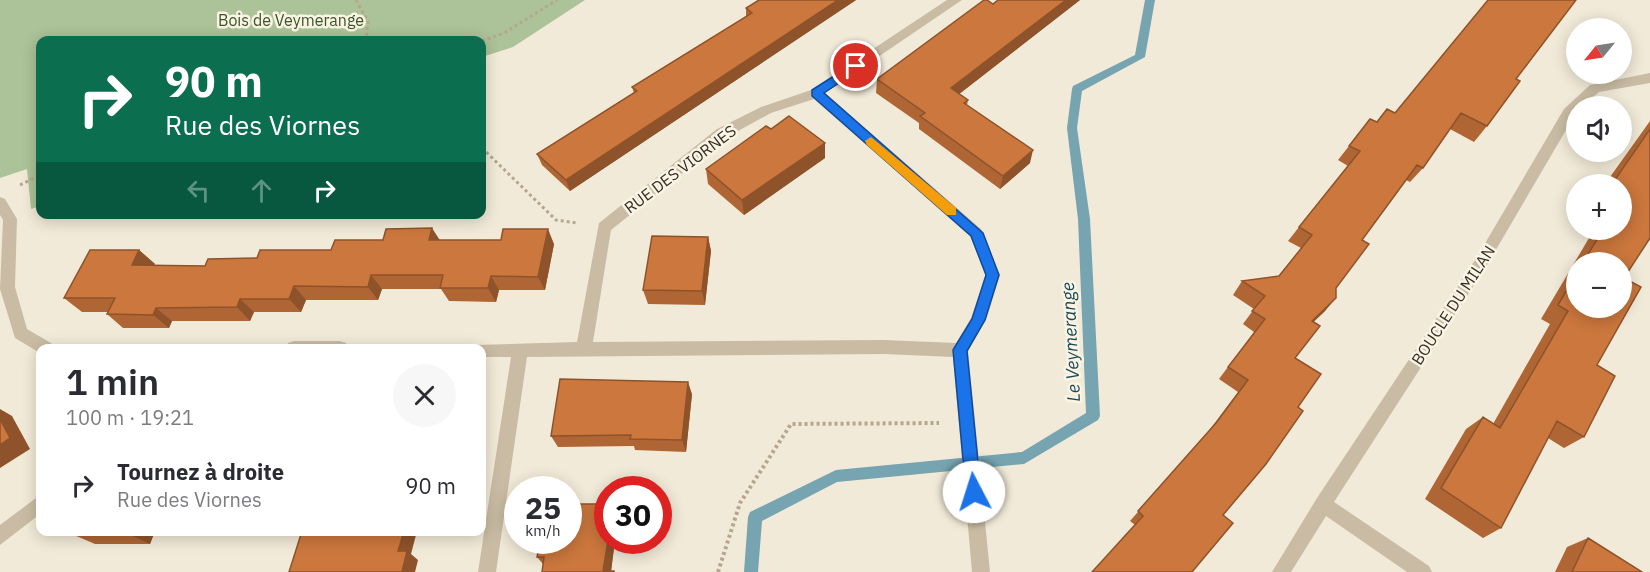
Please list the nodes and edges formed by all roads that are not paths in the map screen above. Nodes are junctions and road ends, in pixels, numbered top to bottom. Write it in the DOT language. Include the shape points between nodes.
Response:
graph roads {
  1 [pos="956,0"];
  2 [pos="1650,78"];
  3 [pos="816,93"];
  4 [pos="0,203"];
  5 [pos="38,344"];
  6 [pos="584,347"];
  7 [pos="486,350"];
  8 [pos="520,350"];
  9 [pos="960,350"];
  10 [pos="1323,504"];
  11 [pos="36,506"];
  12 [pos="0,536"];
  13 [pos="487,572"];
  14 [pos="981,572"];
  15 [pos="1281,572"];
  16 [pos="1424,572"];
  1 -- 3 [label="street, RUE DES VIORNES"];
  2 -- 10 [label="street, BOUCLE DU MILAN" via="1595,88 1569,112 1482,261"];
  3 -- 6 [label="street, RUE DES VIORNES" via="766,110 722,134 603,227"];
  3 -- 9 [label="street" via="976,233 993,275 978,320"];
  4 -- 5 [label="street" via="10,219 7,287 20,333"];
  6 -- 8 [label="street"];
  6 -- 9 [label="street"];
  7 -- 8 [label="street"];
  8 -- 13 [label="street"];
  9 -- 14 [label="street"];
  10 -- 15 [label="street, BOUCLE DU MILAN"];
  10 -- 16 [label="street"];
  11 -- 12 [label="street"];
}
